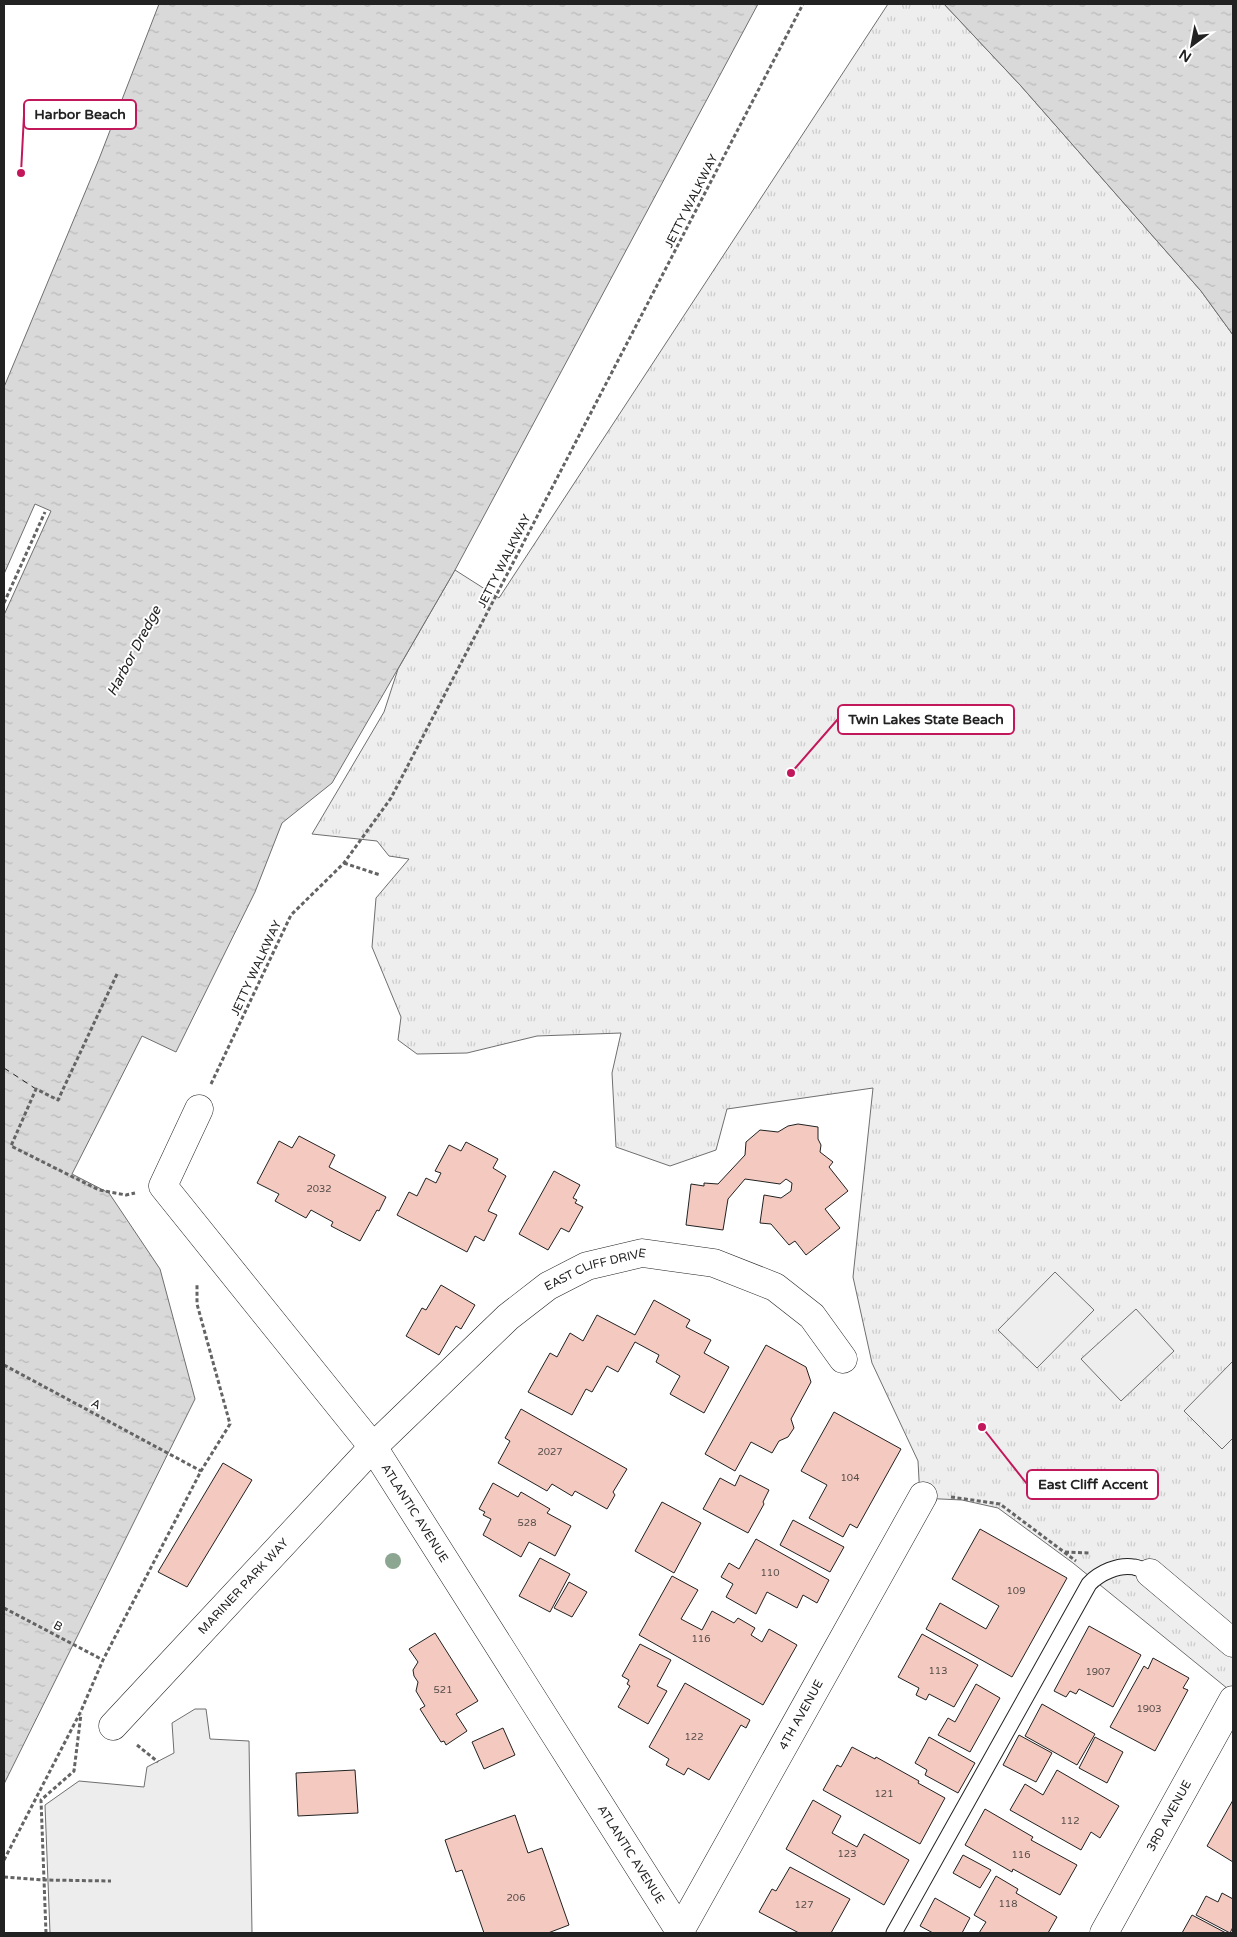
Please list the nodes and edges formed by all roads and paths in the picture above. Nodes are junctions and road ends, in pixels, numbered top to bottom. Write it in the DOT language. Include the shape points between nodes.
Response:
graph roads {
  1 [pos="803,4"];
  2 [pos="45,512"];
  3 [pos="4,603"];
  4 [pos="344,863"];
  5 [pos="380,875"];
  6 [pos="117,974"];
  7 [pos="199,1109"];
  8 [pos="126,1195"];
  9 [pos="197,1284"];
  10 [pos="844,1358"];
  11 [pos="4,1365"];
  12 [pos="373,1447"];
  13 [pos="201,1471"];
  14 [pos="923,1496"];
  15 [pos="1076,1561"];
  16 [pos="1150,1573"];
  17 [pos="4,1608"];
  18 [pos="1233,1643"];
  19 [pos="103,1660"];
  20 [pos="1233,1700"];
  21 [pos="81,1711"];
  22 [pos="114,1726"];
  23 [pos="4,1860"];
  24 [pos="4,1877"];
  25 [pos="44,1880"];
  26 [pos="111,1881"];
  27 [pos="46,1933"];
  28 [pos="680,1933"];
  29 [pos="894,1933"];
  30 [pos="1104,1933"];
  1 -- 4 [label="path, JETTY WALKWAY" via="391,798"];
  2 -- 3 [label="path"];
  4 -- 5 [label="path"];
  4 -- 7 [label="path, JETTY WALKWAY" via="291,915"];
  6 -- 8 [label="path" via="58,1100 36,1089 11,1146 99,1190"];
  7 -- 12 [label="street, ATLANTIC AVENUE" via="163,1186"];
  9 -- 13 [label="path" via="196,1304 230,1424"];
  10 -- 12 [label="street, EAST CLIFF DRIVE" via="812,1316 775,1287 714,1263 642,1253 587,1266 548,1286 508,1317"];
  11 -- 13 [label="path, A"];
  12 -- 22 [label="street, MARINER PARK WAY"];
  12 -- 28 [label="street, ATLANTIC AVENUE"];
  13 -- 19 [label="path"];
  14 -- 15 [label="path" via="1000,1504"];
  14 -- 28 [label="street, 4TH AVENUE"];
  16 -- 18 [label="street"];
  16 -- 29 [label="lane" via="1134,1567 1119,1567 1096,1576 1089,1584"];
  17 -- 19 [label="path, B"];
  19 -- 21 [label="path"];
  20 -- 30 [label="street, 3RD AVENUE"];
  21 -- 23 [label="path"];
  21 -- 25 [label="path" via="74,1771 41,1800"];
  24 -- 25 [label="path"];
  25 -- 26 [label="path"];
  25 -- 27 [label="path"];
}
